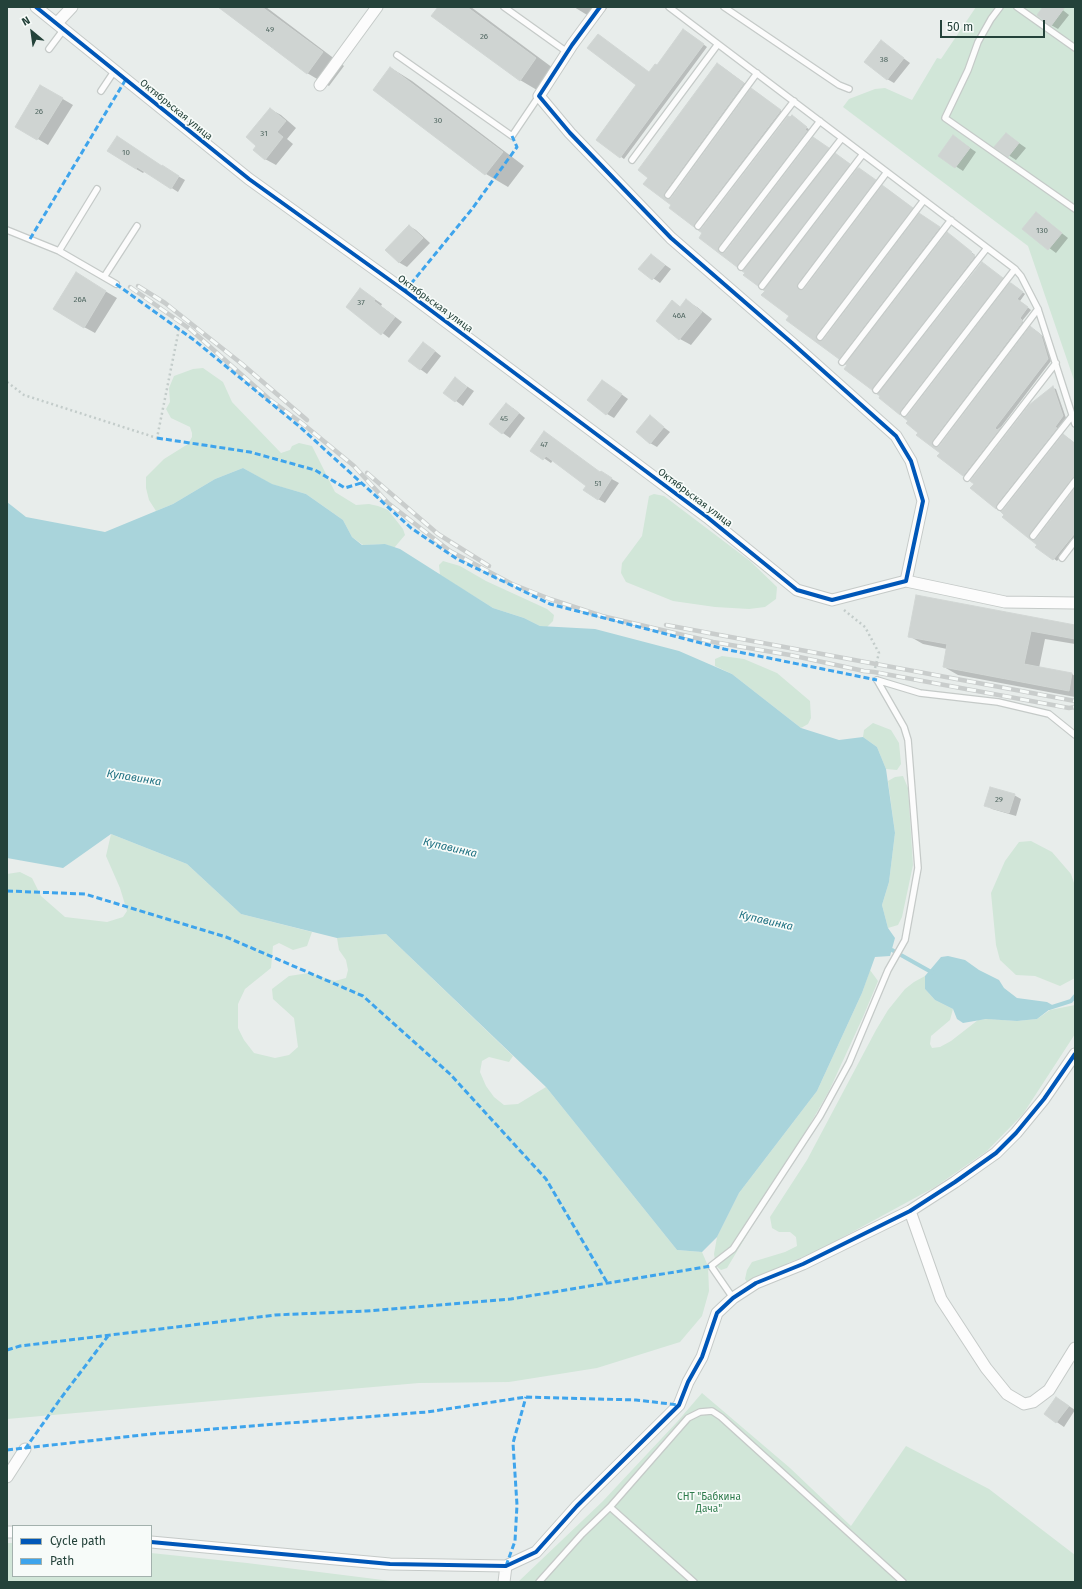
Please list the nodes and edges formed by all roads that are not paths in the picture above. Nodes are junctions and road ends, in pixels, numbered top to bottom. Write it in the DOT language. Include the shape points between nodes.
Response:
graph roads {
  1 [pos="36,7"];
  2 [pos="72,7"];
  3 [pos="377,7"];
  4 [pos="504,7"];
  5 [pos="600,7"];
  6 [pos="669,7"];
  7 [pos="724,7"];
  8 [pos="1000,7"];
  9 [pos="1017,7"];
  10 [pos="61,26"];
  11 [pos="718,44"];
  12 [pos="1075,48"];
  13 [pos="49,49"];
  14 [pos="568,52"];
  15 [pos="397,55"];
  16 [pos="115,70"];
  17 [pos="757,73"];
  18 [pos="320,84"];
  19 [pos="849,89"];
  20 [pos="101,91"];
  21 [pos="539,96"];
  22 [pos="794,101"];
  23 [pos="820,121"];
  24 [pos="842,138"];
  25 [pos="863,154"];
  26 [pos="632,160"];
  27 [pos="887,172"];
  28 [pos="97,189"];
  29 [pos="668,195"];
  30 [pos="924,200"];
  31 [pos="1075,208"];
  32 [pos="951,220"];
  33 [pos="137,226"];
  34 [pos="698,226"];
  35 [pos="7,230"];
  36 [pos="987,248"];
  37 [pos="722,249"];
  38 [pos="59,251"];
  39 [pos="741,267"];
  40 [pos="1015,269"];
  41 [pos="104,277"];
  42 [pos="116,284"];
  43 [pos="762,286"];
  44 [pos="801,286"];
  45 [pos="1038,309"];
  46 [pos="820,337"];
  47 [pos="842,362"];
  48 [pos="1056,363"];
  49 [pos="876,390"];
  50 [pos="904,413"];
  51 [pos="1072,416"];
  52 [pos="1075,424"];
  53 [pos="936,443"];
  54 [pos="968,478"];
  55 [pos="1075,482"];
  56 [pos="1000,507"];
  57 [pos="1033,536"];
  58 [pos="1075,541"];
  59 [pos="1062,558"];
  60 [pos="906,581"];
  61 [pos="1075,604"];
  62 [pos="1075,735"];
  63 [pos="1075,1054"];
  64 [pos="910,1211"];
  65 [pos="733,1298"];
  66 [pos="1075,1348"];
  67 [pos="25,1449"];
  68 [pos="7,1477"];
  69 [pos="610,1507"];
  70 [pos="152,1542"];
  71 [pos="506,1566"];
  72 [pos="504,1582"];
  73 [pos="539,1582"];
  74 [pos="694,1582"];
  75 [pos="903,1582"];
  1 -- 10 [label="street, Октябрьская улица"];
  2 -- 10 [label="street"];
  3 -- 18 [label="street"];
  4 -- 14 [label="lane"];
  5 -- 14 [label="street"];
  6 -- 11 [label="lane"];
  7 -- 19 [label="lane" via="839,85"];
  8 -- 31 [label="lane" via="978,42 945,118"];
  9 -- 12 [label="lane"];
  10 -- 13 [label="lane"];
  10 -- 16 [label="street, Октябрьская улица"];
  11 -- 17 [label="lane"];
  11 -- 26 [label="lane"];
  14 -- 21 [label="street"];
  15 -- 21 [label="lane" via="512,136"];
  16 -- 20 [label="lane"];
  16 -- 60 [label="street, Октябрьская улица" via="249,179 707,516 797,590 832,600"];
  17 -- 22 [label="lane"];
  17 -- 29 [label="lane"];
  21 -- 60 [label="street" via="570,133 671,238 896,436 911,461 923,501"];
  22 -- 23 [label="lane"];
  22 -- 34 [label="lane"];
  23 -- 24 [label="lane"];
  23 -- 37 [label="lane"];
  24 -- 25 [label="lane"];
  24 -- 39 [label="lane"];
  25 -- 27 [label="lane"];
  25 -- 43 [label="lane"];
  27 -- 30 [label="lane"];
  27 -- 44 [label="lane"];
  28 -- 38 [label="lane"];
  30 -- 32 [label="lane"];
  30 -- 46 [label="lane"];
  32 -- 36 [label="lane"];
  32 -- 47 [label="lane"];
  33 -- 41 [label="lane"];
  35 -- 38 [label="lane"];
  36 -- 40 [label="lane"];
  36 -- 49 [label="lane"];
  38 -- 41 [label="lane"];
  40 -- 45 [label="lane"];
  40 -- 50 [label="lane"];
  41 -- 42 [label="lane"];
  45 -- 48 [label="lane"];
  45 -- 53 [label="lane"];
  48 -- 51 [label="lane"];
  48 -- 54 [label="lane"];
  51 -- 52 [label="lane"];
  51 -- 56 [label="lane"];
  55 -- 57 [label="lane"];
  58 -- 59 [label="lane"];
  60 -- 61 [label="street" via="1005,602"];
  62 -- 65 [label="lane" via="1049,714 998,702 920,693 877,680 904,727 908,740 918,868 906,940 888,970 849,1063 820,1116 732,1249 711,1266"];
  63 -- 64 [label="street" via="1044,1100 996,1153"];
  64 -- 65 [label="street" via="803,1264 756,1283"];
  64 -- 66 [label="street" via="940,1299 986,1368 1007,1394 1024,1404 1033,1402 1049,1390"];
  65 -- 71 [label="street" via="717,1313 702,1356 679,1405 577,1506 536,1552"];
  67 -- 68 [label="street"];
  69 -- 73 [label="lane"];
  69 -- 74 [label="lane"];
  69 -- 75 [label="lane" via="688,1418 700,1412 712,1411"];
  70 -- 71 [label="street" via="390,1564"];
  71 -- 72 [label="street"];
}
